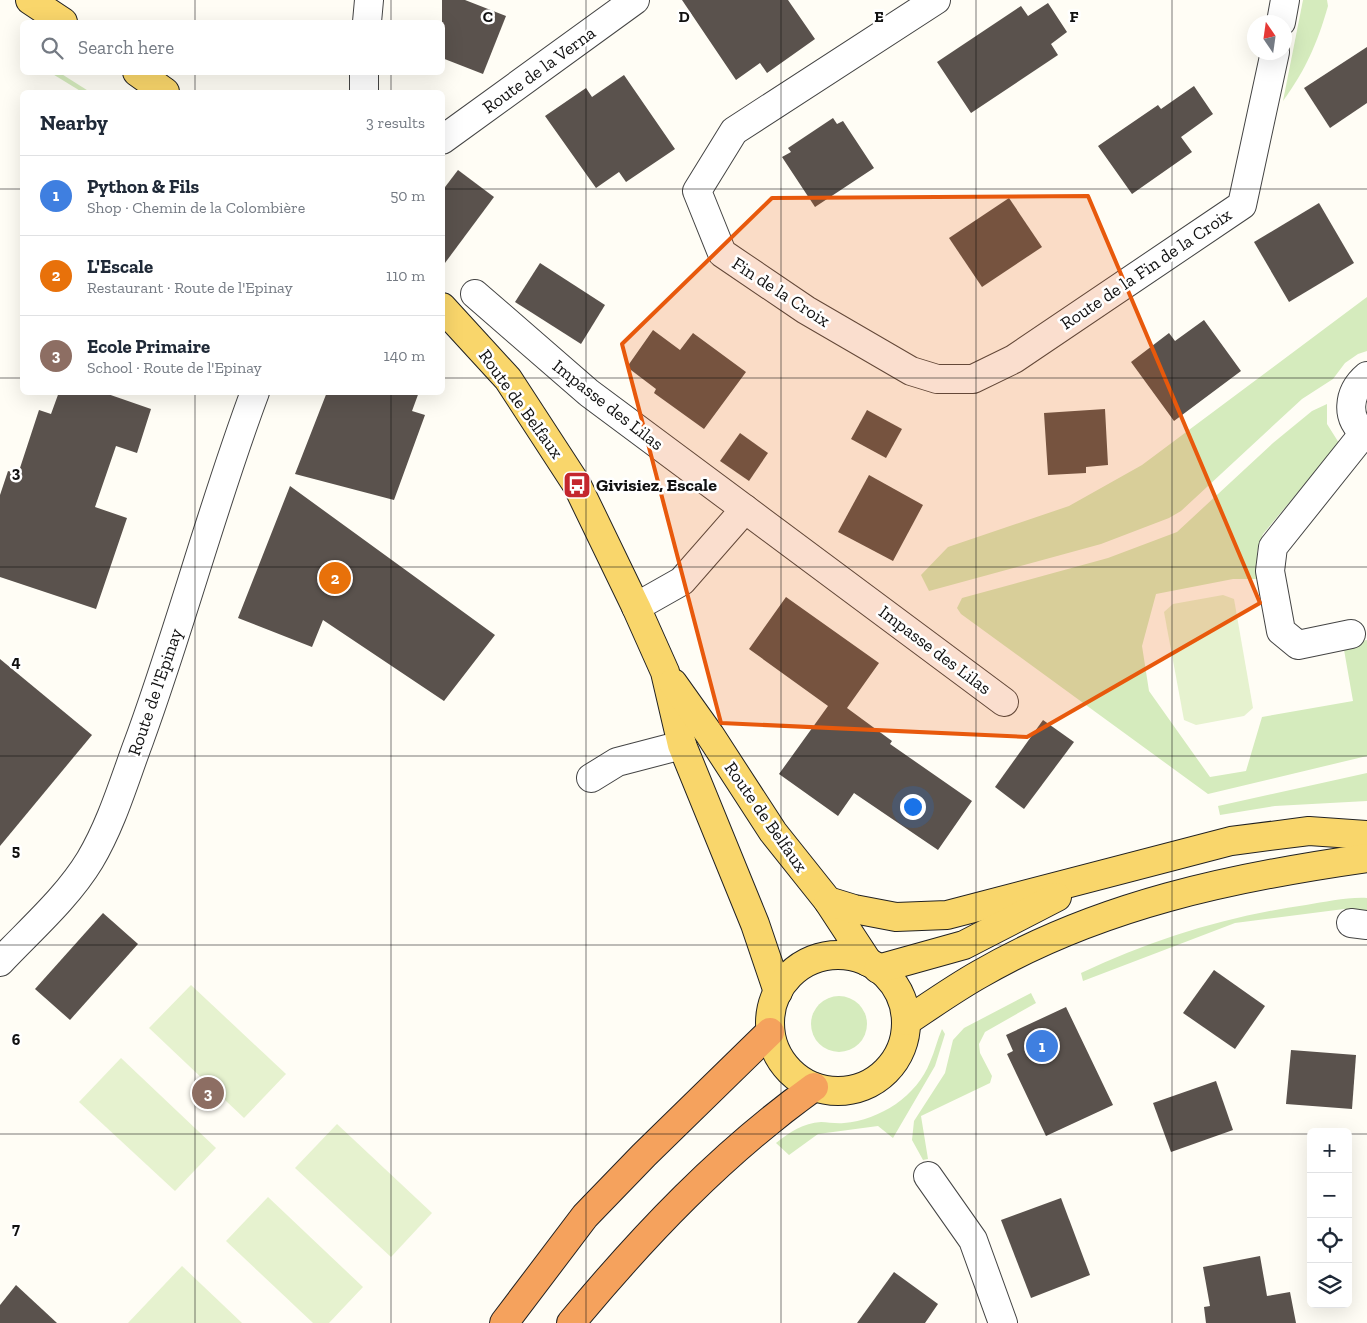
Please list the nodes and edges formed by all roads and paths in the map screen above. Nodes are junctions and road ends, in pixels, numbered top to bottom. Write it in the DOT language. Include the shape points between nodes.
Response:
graph roads {
  1 [pos="30,0"];
  2 [pos="368,0"];
  3 [pos="635,0"];
  4 [pos="936,0"];
  5 [pos="1285,0"];
  6 [pos="1282,15"];
  7 [pos="60,20"];
  8 [pos="367,20"];
  9 [pos="1273,60"];
  10 [pos="140,75"];
  11 [pos="364,75"];
  12 [pos="162,90"];
  13 [pos="364,90"];
  14 [pos="445,138"];
  15 [pos="475,294"];
  16 [pos="445,310"];
  17 [pos="1367,376"];
  18 [pos="937,379"];
  19 [pos="254,395"];
  20 [pos="1366,434"];
  21 [pos="745,510"];
  22 [pos="636,607"];
  23 [pos="1351,634"];
  24 [pos="665,672"];
  25 [pos="1004,702"];
  26 [pos="682,745"];
  27 [pos="591,778"];
  28 [pos="1367,834"];
  29 [pos="1367,858"];
  30 [pos="1092,879"];
  31 [pos="828,901"];
  32 [pos="0,962"];
  33 [pos="873,966"];
  34 [pos="778,992"];
  35 [pos="907,1021"];
  36 [pos="770,1032"];
  37 [pos="814,1087"];
  38 [pos="928,1176"];
  39 [pos="504,1323"];
  40 [pos="571,1323"];
  41 [pos="1003,1323"];
  1 -- 7 [label="main road"];
  2 -- 8 [label="street"];
  3 -- 14 [label="street, Route de la Verna"];
  4 -- 18 [label="street, Fin de la Croix" via="734,131 698,191 722,253 806,310 911,371"];
  5 -- 6 [label="street"];
  9 -- 18 [label="street, Route de la Fin de la Croix" via="1242,205 1014,359 973,379"];
  10 -- 12 [label="main road"];
  11 -- 13 [label="street"];
  15 -- 21 [label="street, Impasse des Lilas" via="589,393"];
  16 -- 22 [label="main road, Route de Belfaux" via="508,379 564,463"];
  17 -- 20 [label="street" via="1354,390 1351,399 1353,418"];
  19 -- 32 [label="street, Route de l'Epinay" via="228,464 152,706 106,829 89,861 59,900"];
  20 -- 23 [label="street" via="1273,547 1270,571 1281,631 1298,645"];
  21 -- 22 [label="street" via="682,581"];
  21 -- 25 [label="street, Impasse des Lilas"];
  22 -- 24 [label="main road, Route de Belfaux"];
  24 -- 26 [label="main road, Route de Belfaux"];
  24 -- 31 [label="main road, Route de Belfaux" via="773,832"];
  26 -- 27 [label="street" via="617,762"];
  26 -- 34 [label="main road, Route de Belfaux" via="755,924"];
  28 -- 30 [label="main road" via="1309,831 1251,838 1191,850"];
  29 -- 35 [label="main road" via="1221,883 1107,916 1018,954 980,974"];
  30 -- 31 [label="main road" via="963,911 925,917 880,914"];
  30 -- 33 [label="main road" via="964,944"];
  31 -- 33 [label="main road, Route de Belfaux"];
  33 -- 34 [label="main road" via="838,955 822,957 795,970"];
  33 -- 35 [label="main road" via="888,976 898,990"];
  34 -- 36 [label="main road" via="771,1011"];
  35 -- 37 [label="main road" via="905,1042 898,1055 874,1082 842,1092"];
  36 -- 37 [label="main road" via="779,1060 796,1078"];
  36 -- 39 [label="highway" via="585,1216"];
  37 -- 40 [label="highway" via="746,1140 660,1221"];
  38 -- 41 [label="street" via="973,1240"];
}
